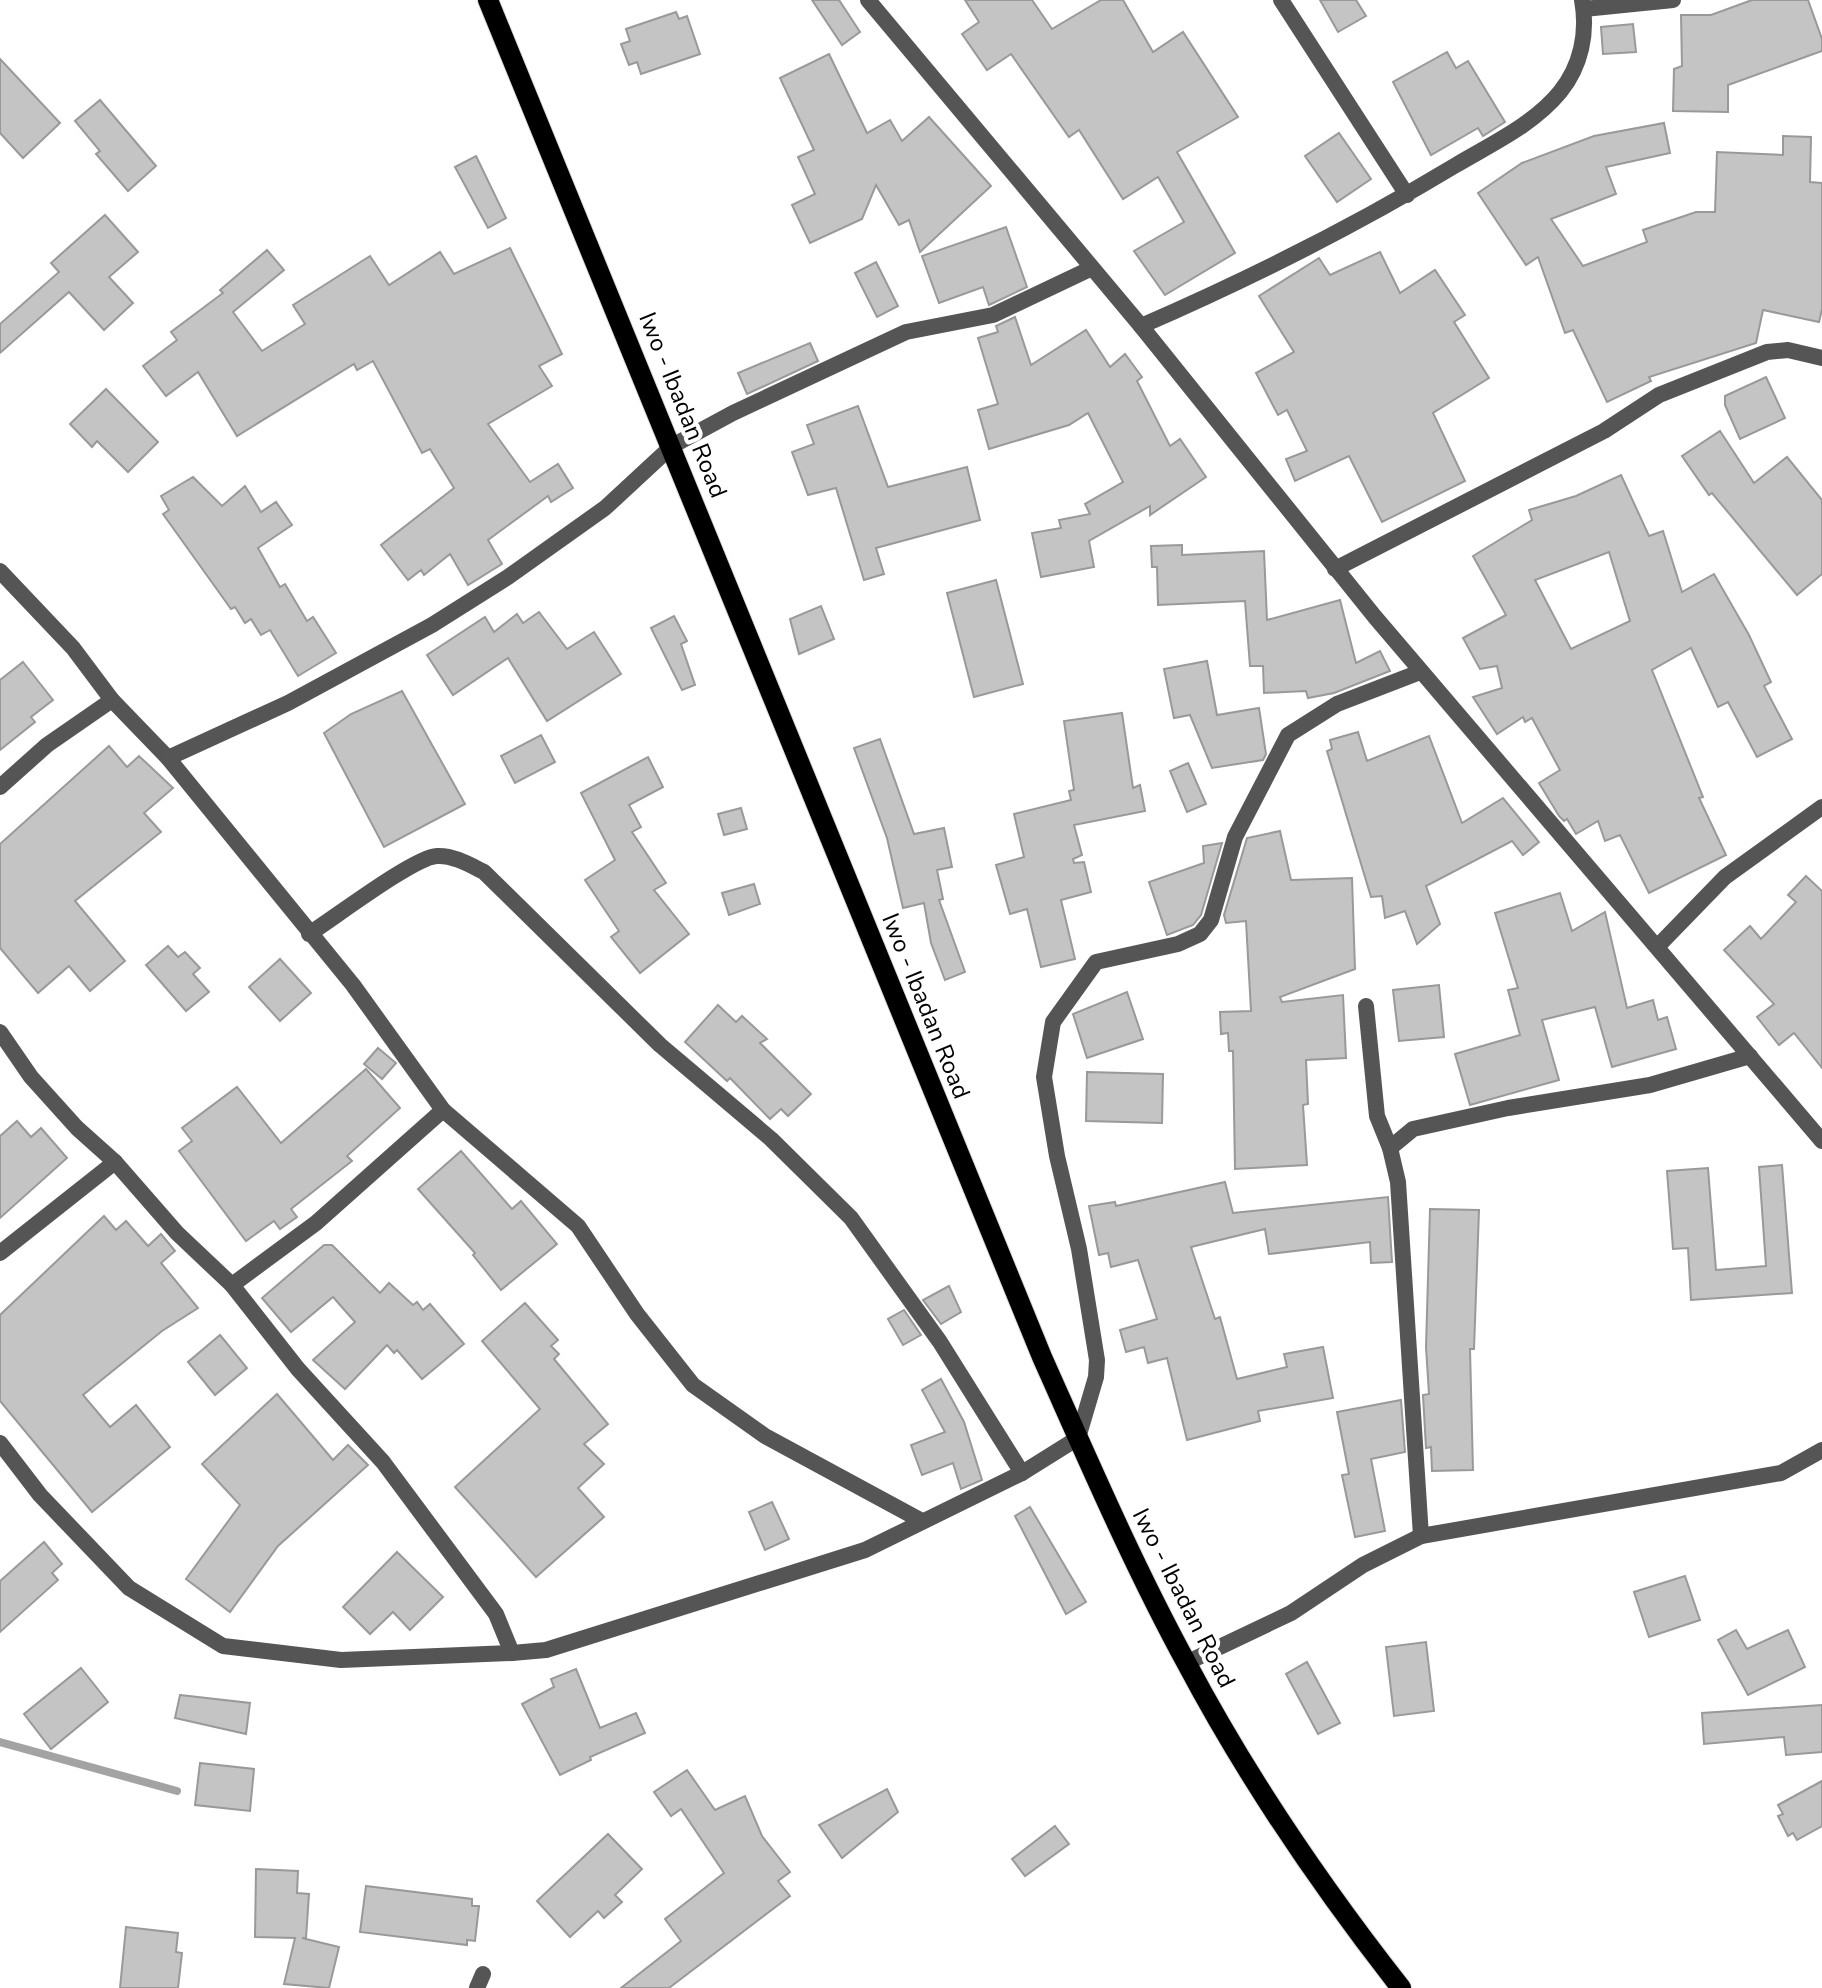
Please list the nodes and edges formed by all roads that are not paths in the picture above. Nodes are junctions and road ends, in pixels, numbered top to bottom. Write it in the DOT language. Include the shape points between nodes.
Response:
graph roads {
  1 [pos="488,0"];
  2 [pos="868,0"];
  3 [pos="1281,0"];
  4 [pos="1673,0"];
  5 [pos="1583,4"];
  6 [pos="1407,195"];
  7 [pos="1092,268"];
  8 [pos="1141,326"];
  9 [pos="1822,358"];
  10 [pos="672,446"];
  11 [pos="1335,569"];
  12 [pos="0,571"];
  13 [pos="1420,672"];
  14 [pos="112,700"];
  15 [pos="168,758"];
  16 [pos="0,787"];
  17 [pos="1822,807"];
  18 [pos="309,934"];
  19 [pos="1658,946"];
  20 [pos="1366,1006"];
  21 [pos="0,1032"];
  22 [pos="1750,1056"];
  23 [pos="443,1110"];
  24 [pos="1822,1141"];
  25 [pos="1390,1148"];
  26 [pos="115,1162"];
  27 [pos="0,1253"];
  28 [pos="232,1285"];
  29 [pos="1078,1438"];
  30 [pos="0,1443"];
  31 [pos="1822,1450"];
  32 [pos="1022,1473"];
  33 [pos="922,1521"];
  34 [pos="1421,1536"];
  35 [pos="512,1653"];
  36 [pos="1186,1663"];
  37 [pos="1401,1988"];
  1 -- 10 [label="main road, Iwo - Ibadan Road"];
  2 -- 7 [label="street"];
  3 -- 6 [label="street"];
  4 -- 5 [label="street"];
  5 -- 6 [label="street" via="1576,66 1559,92 1518,128"];
  6 -- 8 [label="street" via="1233,286"];
  7 -- 8 [label="street"];
  7 -- 10 [label="street" via="993,315 906,332"];
  8 -- 11 [label="street"];
  9 -- 11 [label="street" via="1788,350 1767,352 1659,395 1604,431"];
  10 -- 15 [label="street" via="605,508 432,625 288,703"];
  10 -- 29 [label="main road, Iwo - Ibadan Road"];
  11 -- 13 [label="street"];
  12 -- 14 [label="street" via="73,648"];
  13 -- 19 [label="street"];
  13 -- 29 [label="street" via="1337,704 1288,735 1235,837 1211,920 1200,934 1096,962 1053,1022 1044,1077 1097,1360"];
  14 -- 15 [label="street"];
  14 -- 16 [label="street" via="47,745"];
  15 -- 18 [label="street"];
  17 -- 19 [label="street" via="1725,877"];
  18 -- 23 [label="street" via="392,1035"];
  18 -- 32 [label="street" via="435,856 484,872 660,1045 771,1139 851,1218 940,1342"];
  19 -- 22 [label="street"];
  20 -- 25 [label="street" via="1377,1116"];
  21 -- 26 [label="street" via="31,1077"];
  22 -- 24 [label="street"];
  22 -- 25 [label="street" via="1650,1085 1413,1129"];
  23 -- 28 [label="street" via="316,1223"];
  23 -- 33 [label="street" via="578,1226 693,1385 765,1436"];
  25 -- 34 [label="street" via="1399,1197"];
  26 -- 27 [label="street"];
  26 -- 28 [label="street" via="177,1233"];
  28 -- 35 [label="street" via="298,1369 383,1462 496,1614"];
  29 -- 32 [label="street"];
  29 -- 36 [label="main road, Iwo - Ibadan Road"];
  30 -- 35 [label="street" via="40,1495 129,1588 223,1646 341,1660"];
  31 -- 34 [label="street" via="1781,1473"];
  32 -- 33 [label="street"];
  33 -- 35 [label="street" via="865,1550 546,1650"];
  34 -- 36 [label="street" via="1363,1565 1291,1613"];
  36 -- 37 [label="main road, Iwo - Ibadan Road" via="1283,1826"];
}
